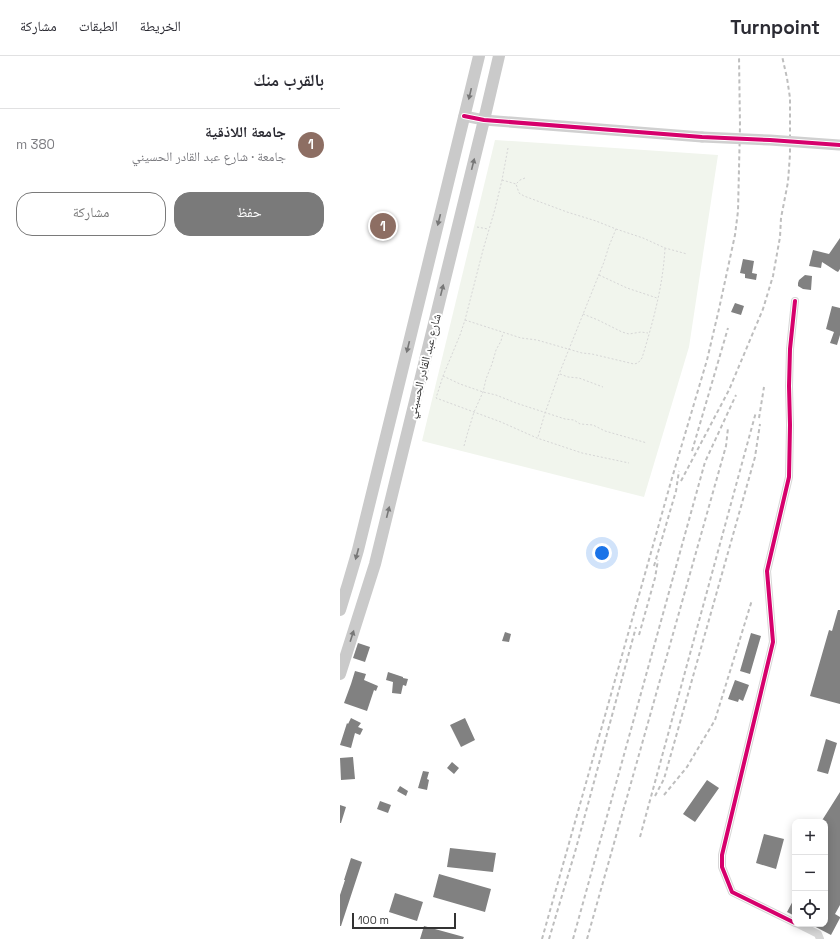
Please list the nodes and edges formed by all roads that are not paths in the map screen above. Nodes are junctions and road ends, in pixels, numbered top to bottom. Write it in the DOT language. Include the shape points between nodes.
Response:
graph roads {
  1 [pos="479,56"];
  2 [pos="499,56"];
  3 [pos="464,116"];
  4 [pos="484,120"];
  5 [pos="840,145"];
  6 [pos="795,301"];
  7 [pos="340,610"];
  8 [pos="340,674"];
  9 [pos="792,921"];
  10 [pos="804,927"];
  11 [pos="820,939"];
  1 -- 3 [label="main road, شارع عبد القادر الحسيني, one-way"];
  2 -- 4 [label="main road, شارع عبد القادر الحسيني"];
  3 -- 4 [label="street"];
  3 -- 7 [label="main road, شارع عبد القادر الحسيني, one-way" via="364,528"];
  4 -- 5 [label="street, bridge"];
  8 -- 4 [label="main road, شارع عبد القادر الحسيني, one-way" via="375,564"];
  6 -- 9 [label="street" via="790,349 789,477 767,571 773,642 722,855 722,867 732,892"];
  10 -- 11 [label="street" via="818,934"];
}
